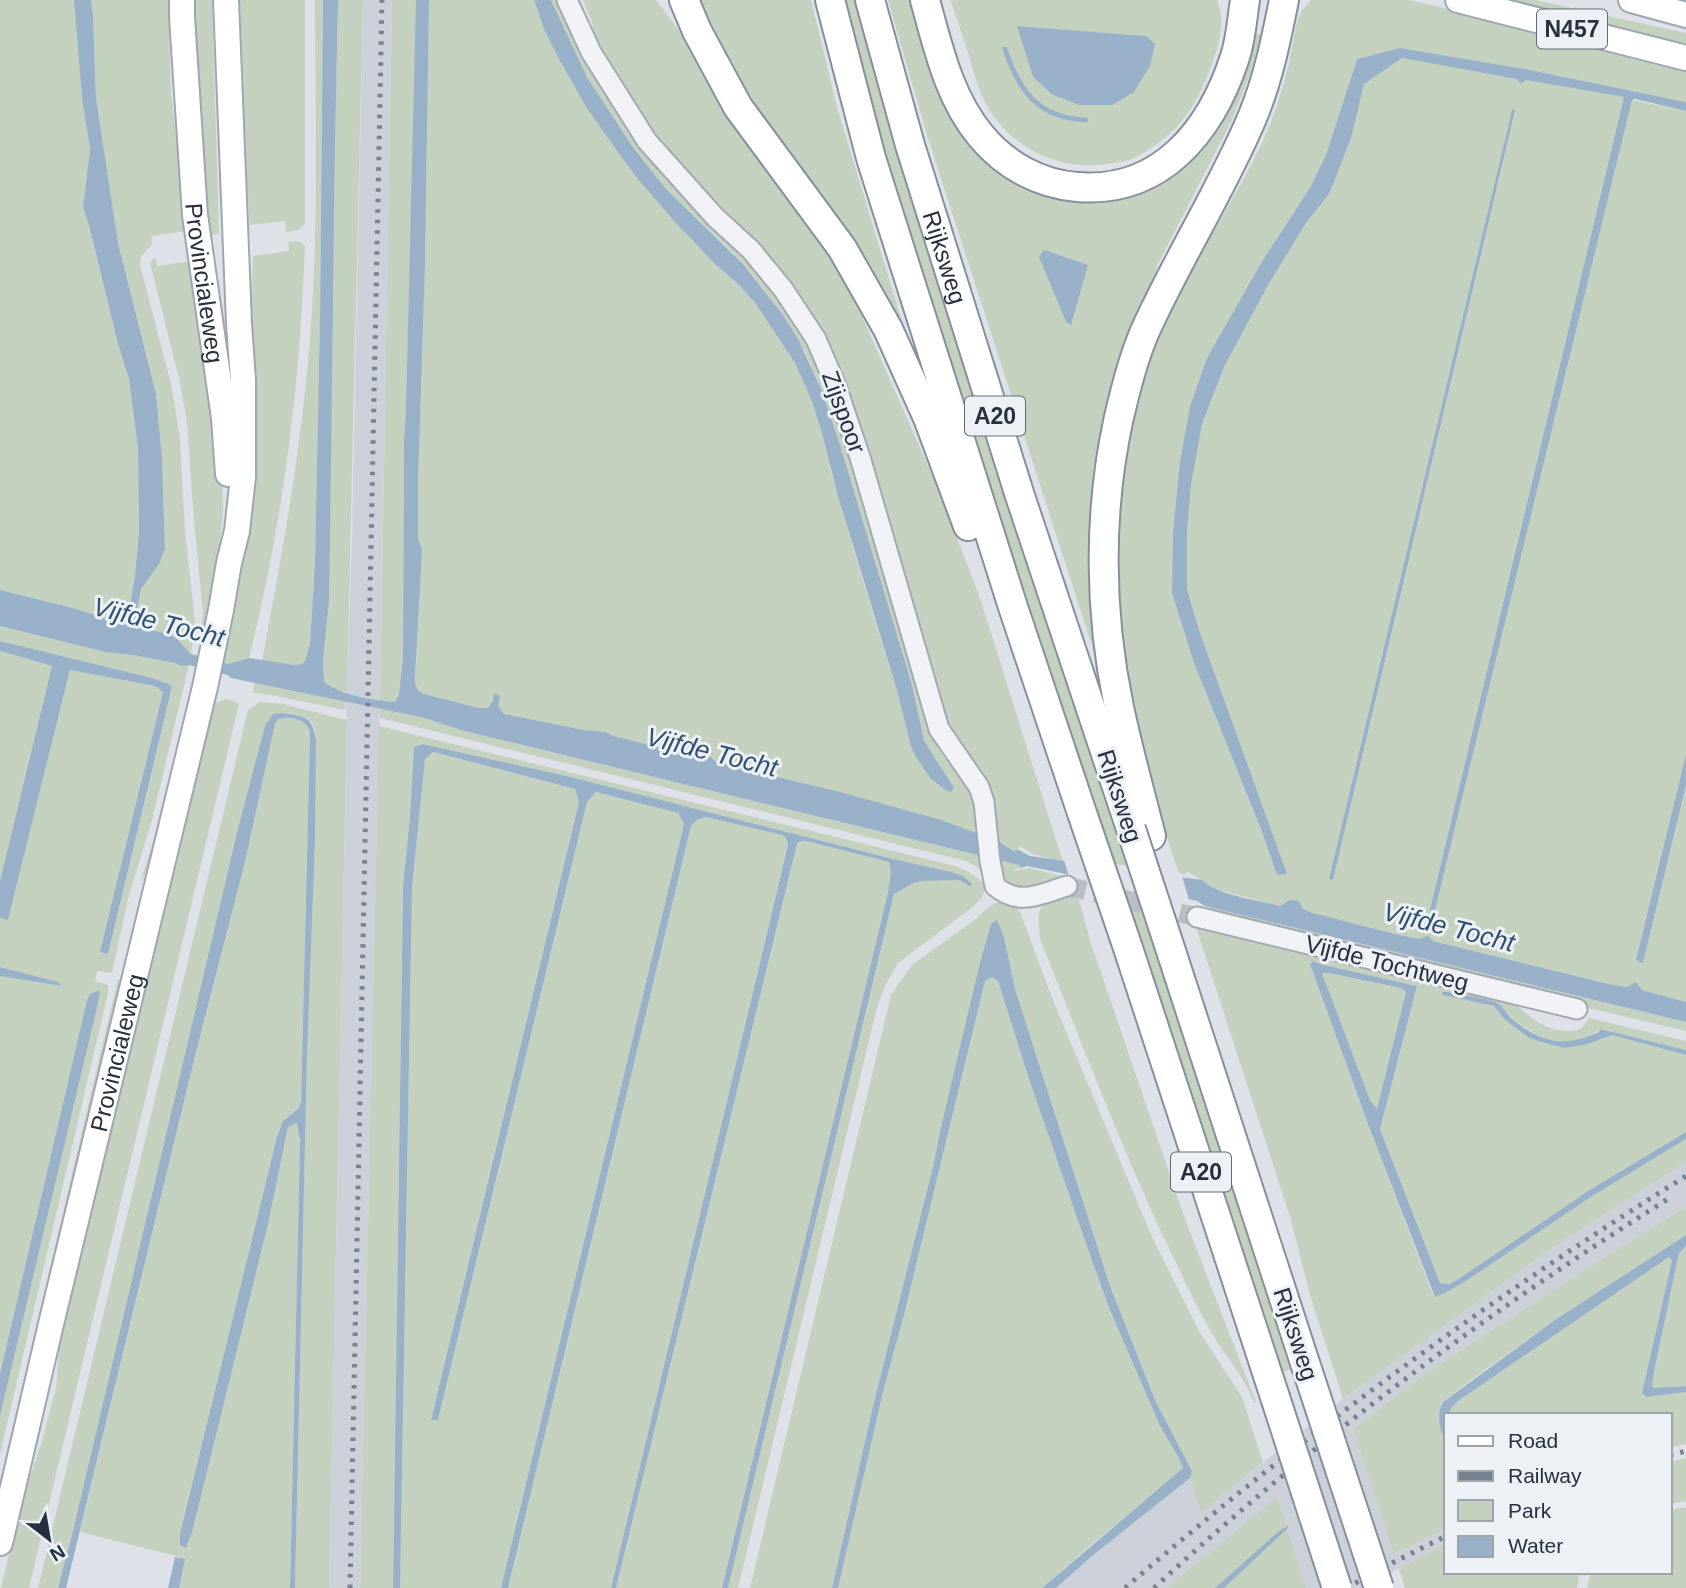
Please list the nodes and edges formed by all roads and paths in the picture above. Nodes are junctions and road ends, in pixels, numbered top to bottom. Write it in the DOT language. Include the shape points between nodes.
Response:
graph roads {
  1 [pos="182,0"];
  2 [pos="226,0"];
  3 [pos="567,0"];
  4 [pos="684,0"];
  5 [pos="830,0"];
  6 [pos="870,0"];
  7 [pos="925,0"];
  8 [pos="1245,0"];
  9 [pos="1284,0"];
  10 [pos="1458,0"];
  11 [pos="1631,0"];
  12 [pos="1686,15"];
  13 [pos="1686,58"];
  14 [pos="229,563"];
  15 [pos="1013,607"];
  16 [pos="1141,832"];
  17 [pos="1067,886"];
  18 [pos="1197,917"];
  19 [pos="1577,1009"];
  20 [pos="0,1543"];
  21 [pos="1337,1588"];
  22 [pos="1379,1588"];
  1 -- 14 [label="main road, Provincialeweg" via="195,215 224,418"];
  2 -- 14 [label="main road, Provincialeweg" via="243,380 243,477"];
  3 -- 17 [label="street, Zijspoor" via="592,52 647,141 751,250 816,338 860,457 939,729 979,787 984,802 995,886 1025,899"];
  4 -- 15 [label="highway, A20" via="738,107 842,248 888,329 928,418 988,580"];
  5 -- 15 [label="highway, Rijksweg / A20" via="871,158"];
  6 -- 16 [label="highway, Rijksweg / A20" via="910,145 1012,470"];
  7 -- 8 [label="highway" via="956,97 981,136 1034,178 1087,188 1118,185 1150,174 1175,157 1202,125 1236,55"];
  9 -- 16 [label="highway, A20" via="1254,115 1144,333 1128,377 1113,445 1105,517 1104,597"];
  10 -- 13 [label="main road, N457"];
  11 -- 12 [label="main road, N457"];
  14 -- 20 [label="main road, Provincialeweg" via="209,664"];
  15 -- 21 [label="highway, Rijksweg / A20, bridge"];
  16 -- 22 [label="highway, Rijksweg / A20, bridge" via="1180,955 1188,1002"];
  18 -- 19 [label="street, Vijfde Tochtweg"];
}
